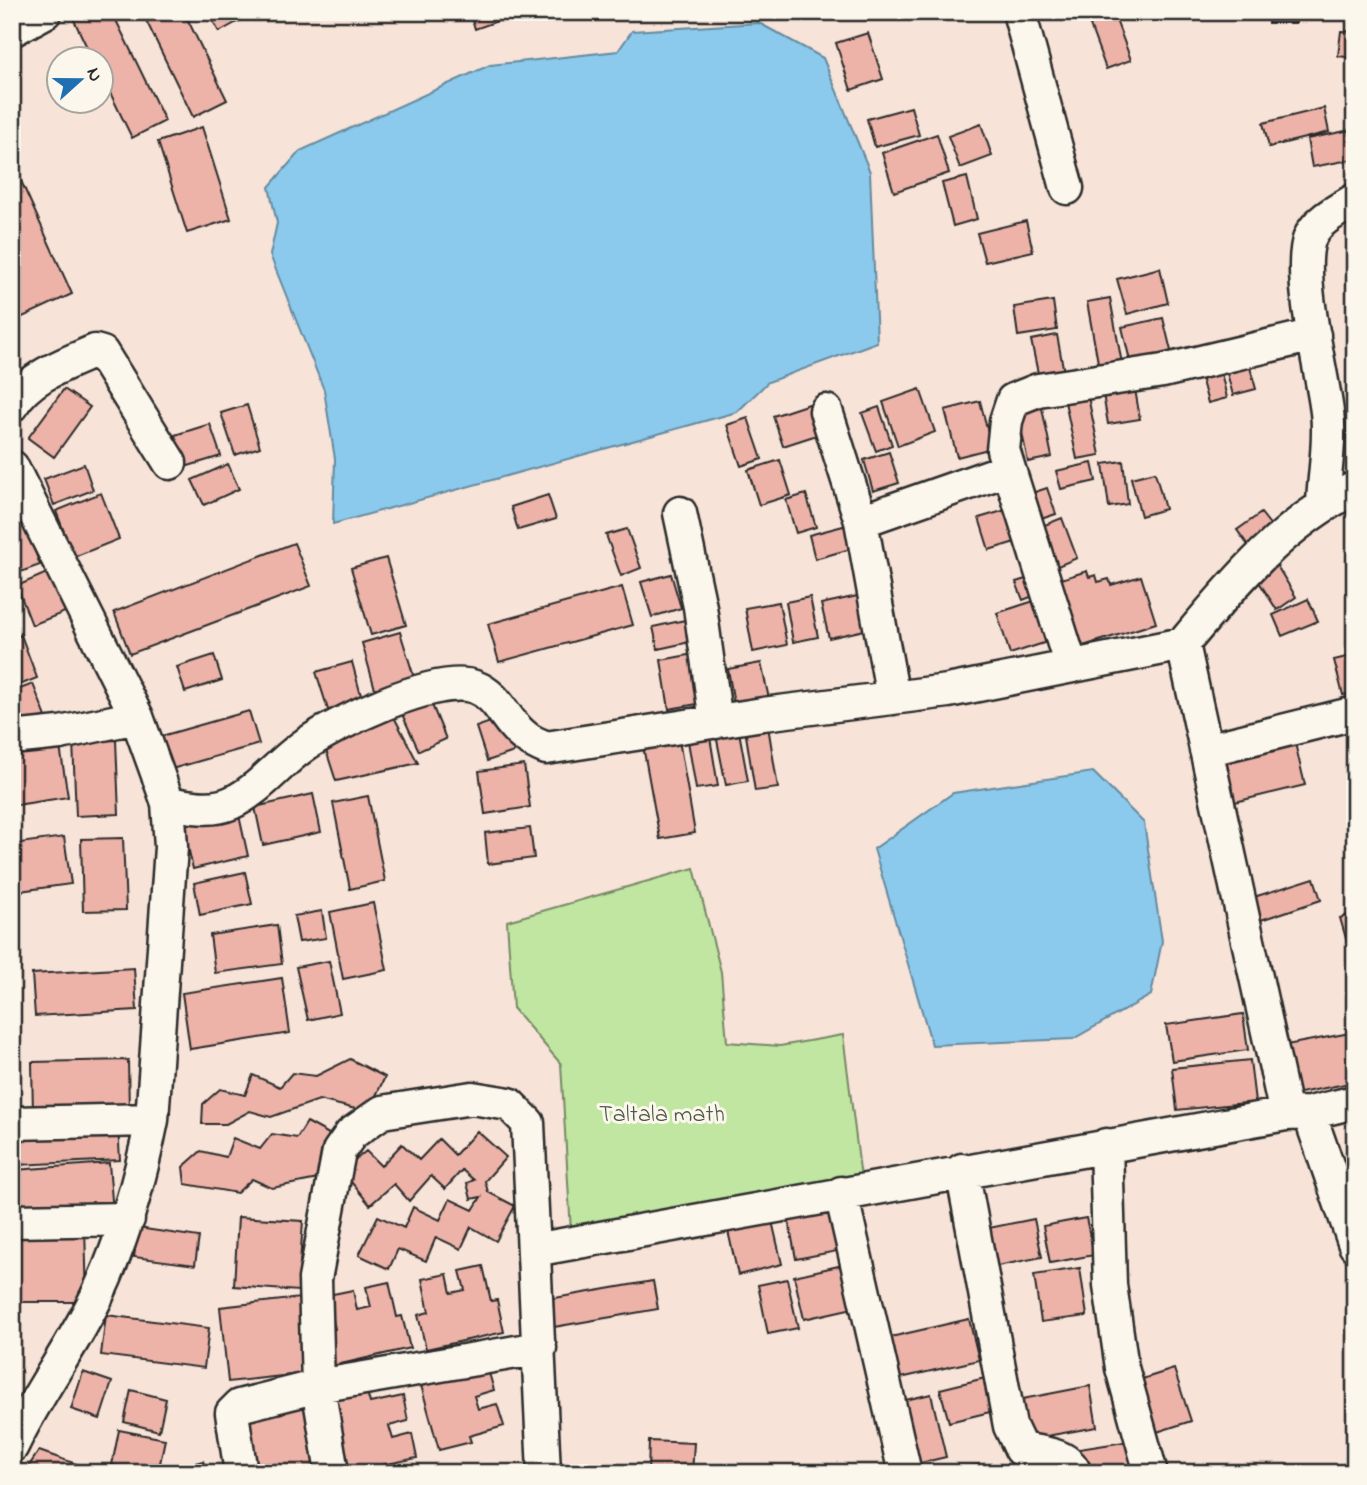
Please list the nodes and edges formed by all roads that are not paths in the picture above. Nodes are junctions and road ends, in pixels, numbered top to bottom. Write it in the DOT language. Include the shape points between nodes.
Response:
graph roads {
  1 [pos="46,12"];
  2 [pos="1019,12"];
  3 [pos="12,30"];
  4 [pos="1067,188"];
  5 [pos="1355,200"];
  6 [pos="1314,335"];
  7 [pos="12,405"];
  8 [pos="826,411"];
  9 [pos="170,463"];
  10 [pos="12,467"];
  11 [pos="1009,469"];
  12 [pos="1355,488"];
  13 [pos="1323,504"];
  14 [pos="680,513"];
  15 [pos="861,521"];
  16 [pos="1183,644"];
  17 [pos="1071,666"];
  18 [pos="893,698"];
  19 [pos="1355,713"];
  20 [pos="137,717"];
  21 [pos="716,722"];
  22 [pos="12,738"];
  23 [pos="1206,750"];
  24 [pos="168,803"];
  25 [pos="1355,1102"];
  26 [pos="1298,1113"];
  27 [pos="152,1120"];
  28 [pos="12,1122"];
  29 [pos="1106,1145"];
  30 [pos="962,1170"];
  31 [pos="841,1193"];
  32 [pos="128,1219"];
  33 [pos="12,1221"];
  34 [pos="1355,1245"];
  35 [pos="534,1250"];
  36 [pos="540,1348"];
  37 [pos="318,1387"];
  38 [pos="20,1415"];
  39 [pos="12,1446"];
  40 [pos="241,1473"];
  41 [pos="332,1473"];
  42 [pos="544,1473"];
  43 [pos="905,1473"];
  44 [pos="1075,1473"];
  45 [pos="1151,1473"];
  1 -- 3 [label="street"];
  2 -- 4 [label="street"];
  5 -- 6 [label="street" via="1311,233 1305,253"];
  6 -- 11 [label="street" via="1163,371 1038,390 1013,400 1003,450"];
  6 -- 13 [label="street" via="1328,414"];
  7 -- 9 [label="street" via="19,393 52,371 95,351 102,353"];
  8 -- 15 [label="street"];
  10 -- 20 [label="street"];
  11 -- 15 [label="street"];
  11 -- 17 [label="street"];
  12 -- 13 [label="street"];
  13 -- 16 [label="street" via="1246,568"];
  14 -- 21 [label="street" via="700,607"];
  15 -- 18 [label="street"];
  16 -- 17 [label="street"];
  16 -- 23 [label="street"];
  17 -- 18 [label="street"];
  18 -- 21 [label="street"];
  19 -- 23 [label="street"];
  20 -- 22 [label="street"];
  20 -- 24 [label="street"];
  21 -- 24 [label="street" via="546,748 522,735 493,698 472,686 450,687 412,693 346,720 302,747 231,803 211,809"];
  23 -- 26 [label="street"];
  24 -- 27 [label="street" via="171,847"];
  25 -- 26 [label="street"];
  26 -- 29 [label="street"];
  26 -- 34 [label="street"];
  27 -- 28 [label="street"];
  27 -- 32 [label="street"];
  29 -- 30 [label="street"];
  29 -- 45 [label="street" via="1110,1286 1122,1368"];
  30 -- 31 [label="street"];
  30 -- 44 [label="street" via="1010,1426 1021,1449 1059,1457 1071,1464"];
  31 -- 35 [label="street"];
  31 -- 43 [label="street"];
  32 -- 33 [label="street"];
  32 -- 38 [label="street" via="96,1298"];
  35 -- 36 [label="street"];
  35 -- 37 [label="street" via="528,1123 509,1104 472,1098 382,1112 351,1134 339,1151 315,1279"];
  36 -- 37 [label="street"];
  36 -- 42 [label="street"];
  37 -- 40 [label="street" via="239,1406 232,1413"];
  37 -- 41 [label="street"];
  38 -- 39 [label="street"];
}
